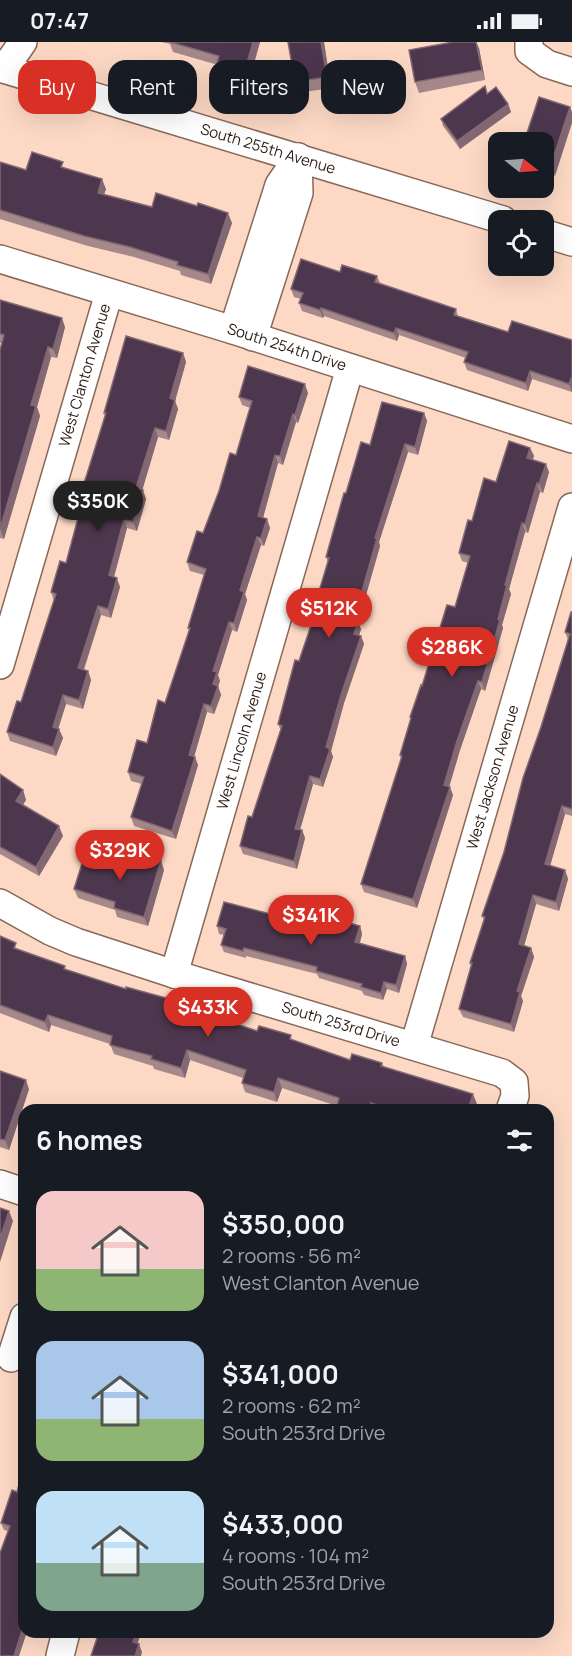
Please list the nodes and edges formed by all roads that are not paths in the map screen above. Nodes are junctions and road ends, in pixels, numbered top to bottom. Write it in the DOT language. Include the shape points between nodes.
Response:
graph roads {
  1 [pos="3,42"];
  2 [pos="23,42"];
  3 [pos="529,46"];
  4 [pos="2,68"];
  5 [pos="572,72"];
  6 [pos="298,157"];
  7 [pos="488,215"];
  8 [pos="554,236"];
  9 [pos="572,242"];
  10 [pos="0,259"];
  11 [pos="109,293"];
  12 [pos="243,334"];
  13 [pos="350,368"];
  14 [pos="572,439"];
  15 [pos="572,507"];
  16 [pos="0,665"];
  17 [pos="0,903"];
  18 [pos="174,974"];
  19 [pos="414,1046"];
  20 [pos="512,1104"];
  21 [pos="0,1184"];
  22 [pos="18,1190"];
  23 [pos="18,1338"];
  24 [pos="12,1358"];
  25 [pos="64,1638"];
  26 [pos="60,1656"];
  1 -- 4 [label="street"];
  2 -- 4 [label="street"];
  3 -- 5 [label="street" via="547,64"];
  4 -- 6 [label="street, South 255th Avenue"];
  6 -- 7 [label="street, South 255th Avenue"];
  6 -- 12 [label="street" via="279,186"];
  8 -- 9 [label="street"];
  10 -- 11 [label="street, South 254th Drive"];
  11 -- 12 [label="street, South 254th Drive"];
  11 -- 16 [label="street, West Clanton Avenue"];
  12 -- 13 [label="street, South 254th Drive"];
  13 -- 14 [label="street, South 254th Drive"];
  13 -- 18 [label="street, West Lincoln Avenue"];
  15 -- 19 [label="street, West Jackson Avenue"];
  17 -- 18 [label="street, South 253rd Drive" via="59,935"];
  18 -- 19 [label="street, South 253rd Drive"];
  19 -- 20 [label="street, South 253rd Drive" via="502,1073 514,1082"];
  21 -- 22 [label="street"];
  23 -- 24 [label="street"];
  25 -- 26 [label="street"];
}
